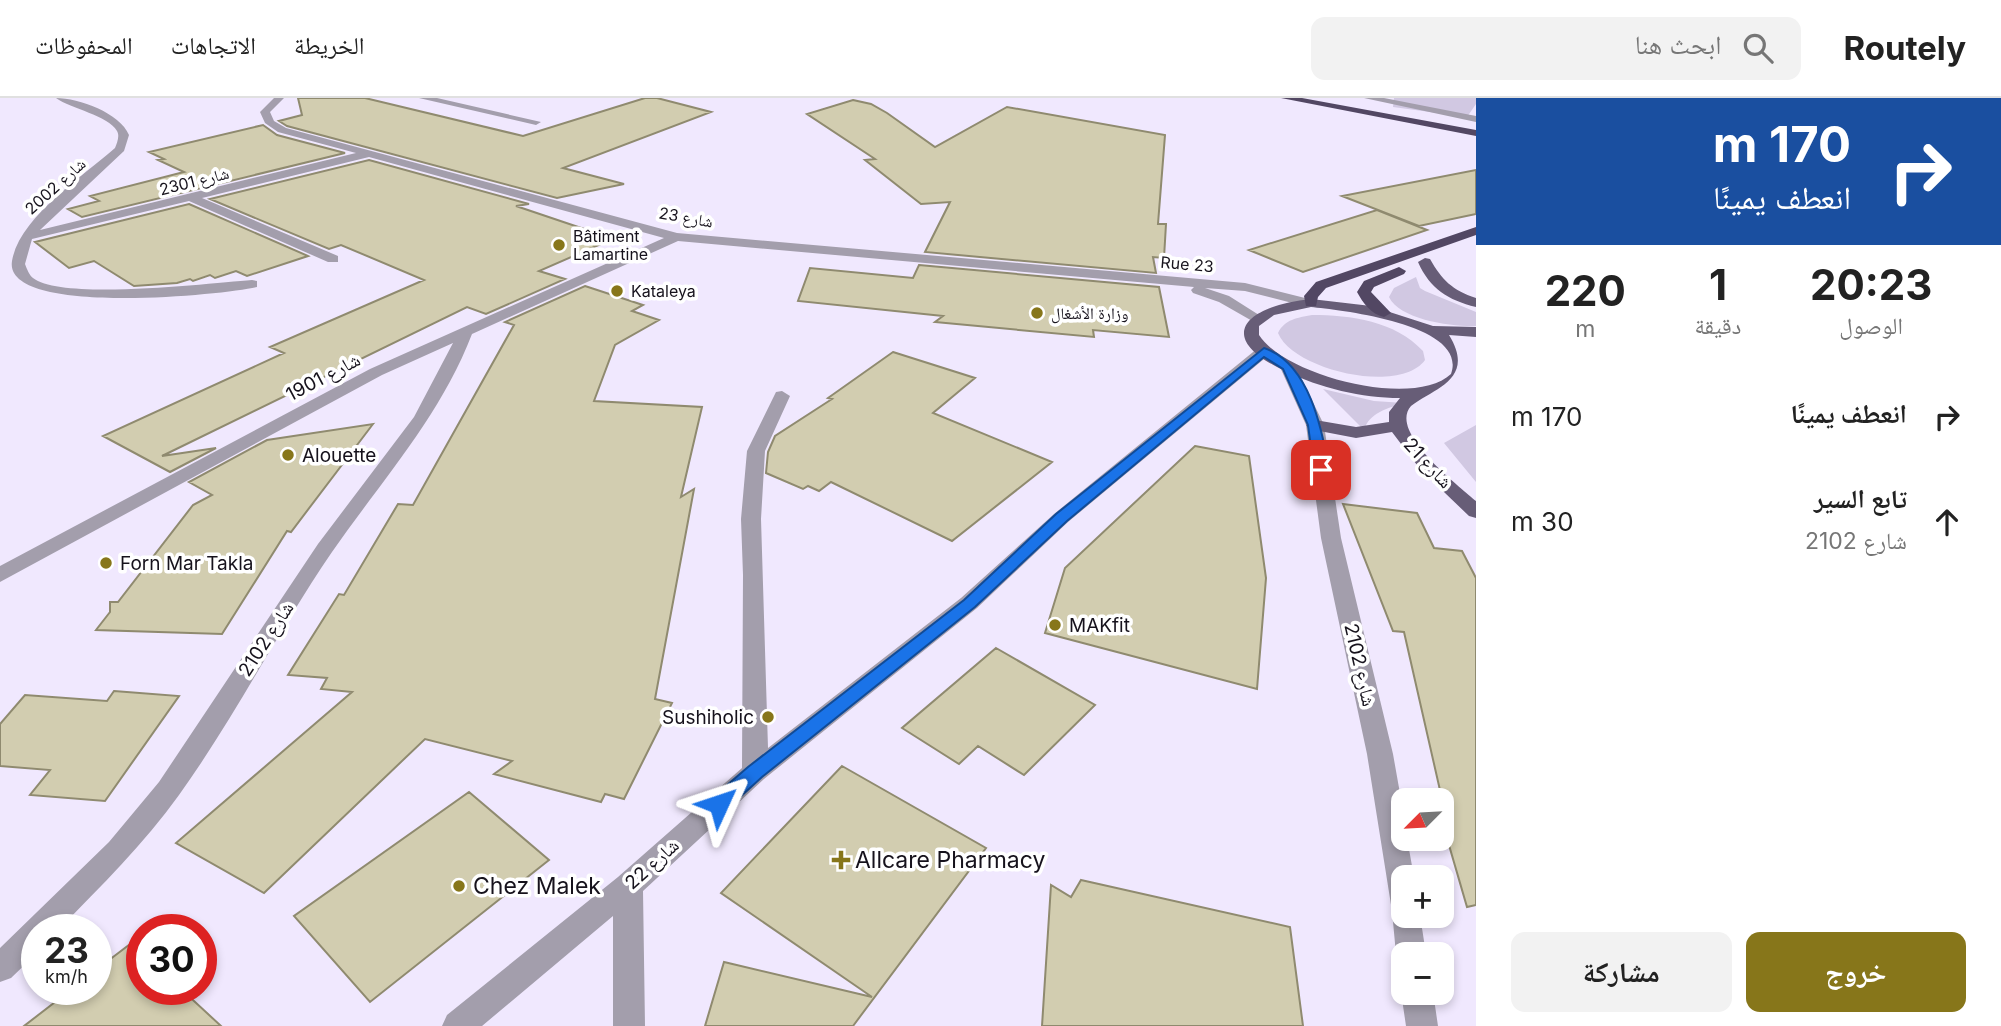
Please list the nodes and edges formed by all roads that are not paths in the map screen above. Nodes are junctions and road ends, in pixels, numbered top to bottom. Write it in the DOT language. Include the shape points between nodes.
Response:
graph roads {
  1 [pos="61,98"];
  2 [pos="279,98"];
  3 [pos="424,98"];
  4 [pos="1286,98"];
  5 [pos="1337,98"];
  6 [pos="1369,98"];
  7 [pos="1476,121"];
  8 [pos="536,122"];
  9 [pos="1476,133"];
  10 [pos="370,153"];
  11 [pos="193,198"];
  12 [pos="1476,231"];
  13 [pos="26,237"];
  14 [pos="676,237"];
  15 [pos="1444,242"];
  16 [pos="1470,247"];
  17 [pos="333,260"];
  18 [pos="1425,262"];
  19 [pos="1141,277"];
  20 [pos="252,284"];
  21 [pos="1309,303"];
  22 [pos="1476,303"];
  23 [pos="1384,313"];
  24 [pos="1254,318"];
  25 [pos="1428,329"];
  26 [pos="466,331"];
  27 [pos="1476,332"];
  28 [pos="1264,351"];
  29 [pos="1288,367"];
  30 [pos="1469,367"];
  31 [pos="1438,387"];
  32 [pos="782,396"];
  33 [pos="1315,425"];
  34 [pos="1396,425"];
  35 [pos="1476,512"];
  36 [pos="0,575"];
  37 [pos="755,772"];
  38 [pos="1398,865"];
  39 [pos="628,886"];
  40 [pos="54,914"];
  41 [pos="21,948"];
  42 [pos="0,968"];
  43 [pos="1419,1005"];
  44 [pos="458,1026"];
  45 [pos="629,1026"];
  46 [pos="1422,1026"];
  1 -- 13 [label="street, شارع 2002" via="121,128 121,149"];
  2 -- 10 [label="street, شارع 23" via="265,111 272,125"];
  3 -- 8 [label="street"];
  4 -- 9 [label="highway"];
  5 -- 7 [label="highway"];
  6 -- 7 [label="street"];
  10 -- 11 [label="street, شارع 2301"];
  10 -- 14 [label="street, شارع 23"];
  11 -- 13 [label="street, شارع 2301"];
  11 -- 17 [label="street"];
  12 -- 15 [label="highway"];
  13 -- 20 [label="street, شارع 2002" via="18,264 31,283 44,286 141,293"];
  14 -- 19 [label="street, شارع 23"];
  14 -- 26 [label="street, شارع 1901"];
  15 -- 16 [label="highway"];
  15 -- 21 [label="highway" via="1321,285"];
  16 -- 18 [label="highway"];
  18 -- 22 [label="main road" via="1432,280"];
  18 -- 23 [label="highway" via="1369,284 1364,292"];
  19 -- 21 [label="street, Rue 23" via="1245,286"];
  19 -- 24 [label="street, Rue 23" via="1214,295"];
  21 -- 23 [label="main road"];
  21 -- 24 [label="main road" via="1276,307"];
  23 -- 25 [label="main road"];
  24 -- 28 [label="main road" via="1250,328 1253,339"];
  25 -- 27 [label="main road"];
  25 -- 30 [label="main road"];
  26 -- 36 [label="street, شارع 1901" via="332,395"];
  26 -- 40 [label="street, شارع 2102" via="454,364 424,417 324,550 194,752 143,822"];
  28 -- 29 [label="main road"];
  28 -- 37 [label="street, شارع 22" via="1061,518 970,603"];
  29 -- 31 [label="main road" via="1316,378 1382,391"];
  29 -- 33 [label="street, شارع 2102"];
  30 -- 31 [label="main road, شارع 21"];
  31 -- 34 [label="main road, شارع 21" via="1406,401"];
  32 -- 37 [label="street" via="756,451 753,491"];
  33 -- 34 [label="main road" via="1347,434"];
  33 -- 38 [label="street, شارع 2102" via="1331,538 1380,754"];
  34 -- 35 [label="main road, شارع 21" via="1405,443"];
  37 -- 39 [label="street, شارع 22"];
  39 -- 44 [label="street, شارع 22"];
  39 -- 45 [label="street"];
  41 -- 42 [label="street, شارع 2102"];
  43 -- 46 [label="street"];
}
